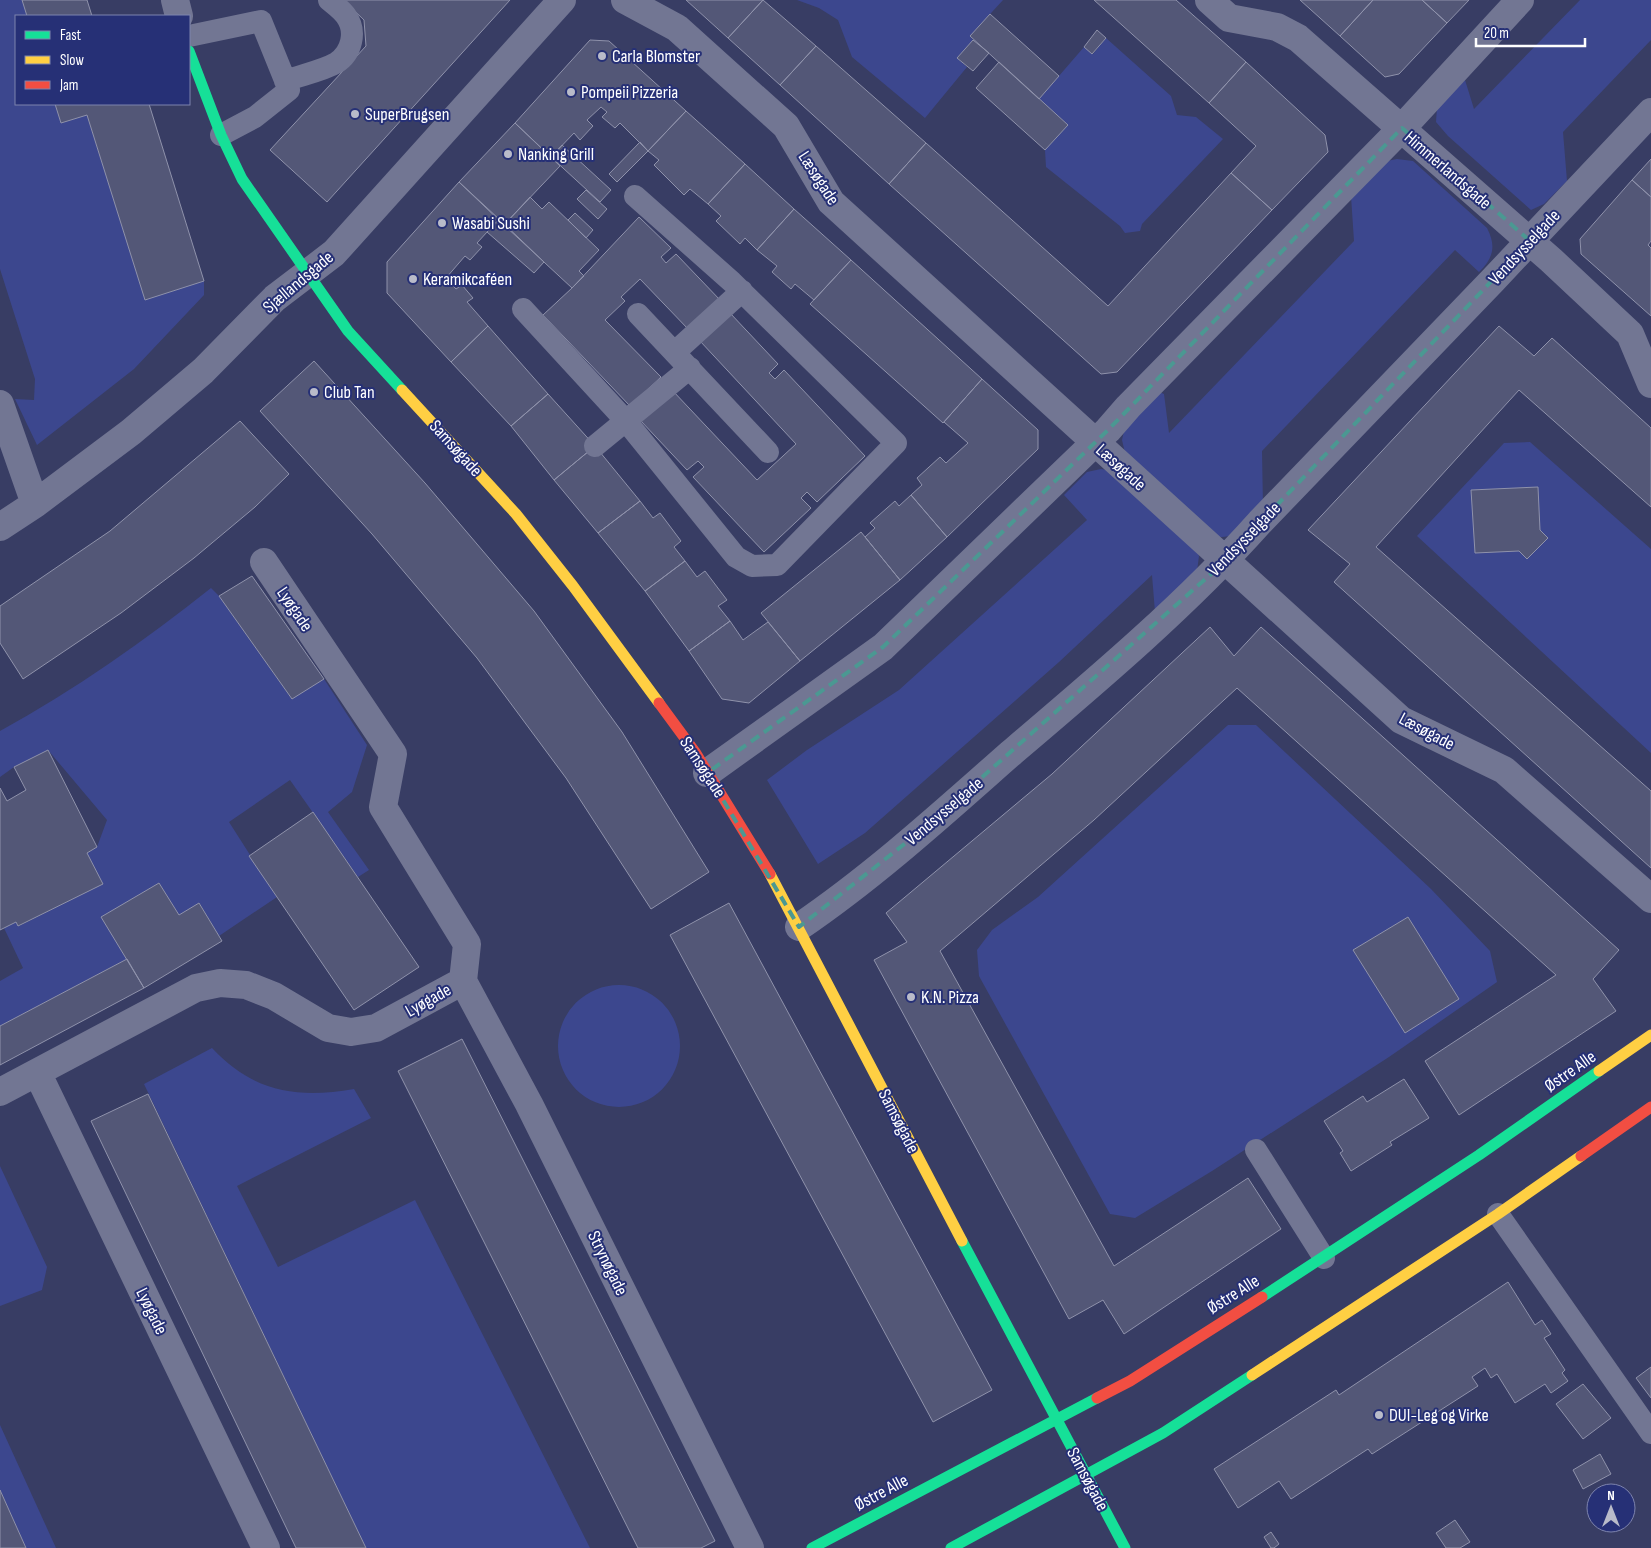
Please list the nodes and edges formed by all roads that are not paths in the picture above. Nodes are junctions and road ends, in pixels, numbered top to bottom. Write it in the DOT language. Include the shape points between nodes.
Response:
graph roads {
  1 [pos="175,0"];
  2 [pos="329,0"];
  3 [pos="562,0"];
  4 [pos="625,0"];
  5 [pos="1209,0"];
  6 [pos="1520,0"];
  7 [pos="179,15"];
  8 [pos="190,36"];
  9 [pos="190,54"];
  10 [pos="285,81"];
  11 [pos="1651,112"];
  12 [pos="1402,128"];
  13 [pos="221,136"];
  14 [pos="635,196"];
  15 [pos="1530,241"];
  16 [pos="306,273"];
  17 [pos="742,291"];
  18 [pos="523,309"];
  19 [pos="638,314"];
  20 [pos="675,352"];
  21 [pos="690,368"];
  22 [pos="1651,384"];
  23 [pos="0,404"];
  24 [pos="626,421"];
  25 [pos="1094,443"];
  26 [pos="595,446"];
  27 [pos="768,452"];
  28 [pos="35,504"];
  29 [pos="0,527"];
  30 [pos="264,562"];
  31 [pos="1225,562"];
  32 [pos="708,773"];
  33 [pos="1651,899"];
  34 [pos="799,927"];
  35 [pos="463,980"];
  36 [pos="1651,1035"];
  37 [pos="38,1074"];
  38 [pos="0,1092"];
  39 [pos="1651,1107"];
  40 [pos="1256,1150"];
  41 [pos="1498,1214"];
  42 [pos="1324,1258"];
  43 [pos="1055,1419"];
  44 [pos="1651,1433"];
  45 [pos="1086,1473"];
  46 [pos="266,1548"];
  47 [pos="750,1548"];
  48 [pos="812,1548"];
  49 [pos="951,1548"];
  50 [pos="1125,1548"];
  1 -- 7 [label="street"];
  2 -- 10 [label="lane" via="350,21 350,48 336,63"];
  3 -- 16 [label="street, Sjællandsgade" via="334,253"];
  4 -- 25 [label="street, Læsøgade" via="677,28 786,126 831,202"];
  5 -- 12 [label="street, Himmerlandsgade" via="1229,18 1277,27 1298,38"];
  6 -- 12 [label="street"];
  8 -- 10 [label="lane" via="261,21"];
  9 -- 13 [label="street, Samsøgade"];
  10 -- 13 [label="lane" via="289,90 255,117"];
  11 -- 15 [label="street, Vendsysselgade"];
  12 -- 15 [label="street, Himmerlandsgade"];
  12 -- 25 [label="street"];
  13 -- 16 [label="street, Samsøgade" via="242,179"];
  14 -- 17 [label="lane"];
  15 -- 22 [label="street, Himmerlandsgade" via="1630,334"];
  15 -- 31 [label="street, Vendsysselgade"];
  16 -- 28 [label="street, Sjællandsgade" via="275,298 203,371 153,414"];
  16 -- 32 [label="street, Samsøgade" via="348,331 516,514 573,586"];
  17 -- 20 [label="lane"];
  17 -- 24 [label="lane" via="896,443 777,565 752,566 736,557"];
  18 -- 24 [label="lane"];
  19 -- 20 [label="lane"];
  20 -- 21 [label="lane"];
  21 -- 24 [label="lane"];
  21 -- 27 [label="lane"];
  23 -- 28 [label="street"];
  24 -- 26 [label="lane"];
  25 -- 31 [label="street, Læsøgade"];
  25 -- 32 [label="street" via="883,647"];
  28 -- 29 [label="street, Sjællandsgade"];
  30 -- 35 [label="street, Lyøgade" via="392,754 383,807 467,944"];
  31 -- 33 [label="street, Læsøgade" via="1401,720 1504,770"];
  31 -- 34 [label="street, Vendsysselgade" via="926,827 833,904"];
  32 -- 34 [label="street, Samsøgade"];
  34 -- 43 [label="street, Samsøgade"];
  35 -- 37 [label="street, Lyøgade" via="376,1028 351,1032 328,1028 274,996 246,985 220,983 196,988"];
  35 -- 47 [label="street, Strynøgade" via="529,1104"];
  36 -- 42 [label="street, Østre Alle"];
  37 -- 38 [label="street, Lyøgade"];
  37 -- 46 [label="street, Lyøgade"];
  39 -- 41 [label="street"];
  40 -- 42 [label="lane"];
  41 -- 44 [label="lane"];
  41 -- 45 [label="street" via="1162,1433"];
  42 -- 43 [label="street, Østre Alle" via="1130,1381"];
  43 -- 45 [label="street, Samsøgade"];
  43 -- 48 [label="street, Østre Alle"];
  45 -- 49 [label="street"];
  45 -- 50 [label="street, Samsøgade"];
}
